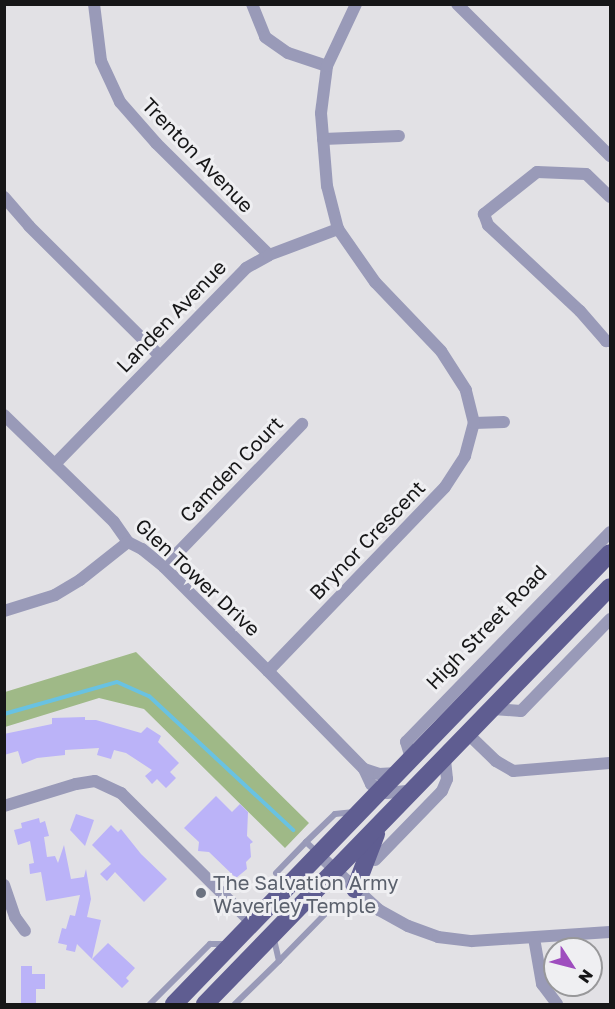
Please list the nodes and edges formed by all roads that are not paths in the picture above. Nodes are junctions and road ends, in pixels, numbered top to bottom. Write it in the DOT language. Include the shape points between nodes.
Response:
graph roads {
  1 [pos="94,4"];
  2 [pos="252,4"];
  3 [pos="356,4"];
  4 [pos="457,4"];
  5 [pos="327,66"];
  6 [pos="399,136"];
  7 [pos="323,139"];
  8 [pos="610,156"];
  9 [pos="4,197"];
  10 [pos="610,197"];
  11 [pos="338,229"];
  12 [pos="269,255"];
  13 [pos="610,341"];
  14 [pos="159,355"];
  15 [pos="4,415"];
  16 [pos="504,422"];
  17 [pos="474,423"];
  18 [pos="302,424"];
  19 [pos="55,464"];
  20 [pos="610,532"];
  21 [pos="128,542"];
  22 [pos="610,553"];
  23 [pos="164,567"];
  24 [pos="610,587"];
  25 [pos="4,610"];
  26 [pos="610,619"];
  27 [pos="268,671"];
  28 [pos="493,709"];
  29 [pos="468,734"];
  30 [pos="411,758"];
  31 [pos="445,759"];
  32 [pos="610,763"];
  33 [pos="364,769"];
  34 [pos="397,772"];
  35 [pos="380,790"];
  36 [pos="414,790"];
  37 [pos="4,806"];
  38 [pos="359,813"];
  39 [pos="378,828"];
  40 [pos="394,840"];
  41 [pos="306,842"];
  42 [pos="320,856"];
  43 [pos="375,860"];
  44 [pos="336,871"];
  45 [pos="276,873"];
  46 [pos="4,885"];
  47 [pos="355,889"];
  48 [pos="328,911"];
  49 [pos="253,924"];
  50 [pos="25,931"];
  51 [pos="610,932"];
  52 [pos="273,935"];
  53 [pos="534,939"];
  54 [pos="233,944"];
  55 [pos="279,961"];
  56 [pos="150,1005"];
  57 [pos="174,1005"];
  58 [pos="205,1005"];
  59 [pos="235,1005"];
  60 [pos="557,1005"];
  1 -- 12 [label="street, Trenton Avenue" via="101,62 120,102"];
  2 -- 5 [label="street" via="265,37 288,53"];
  3 -- 5 [label="street, Brynor Crescent"];
  4 -- 8 [label="street"];
  5 -- 7 [label="street, Brynor Crescent" via="321,113"];
  6 -- 7 [label="street"];
  7 -- 11 [label="street, Brynor Crescent" via="327,186"];
  9 -- 14 [label="street"];
  10 -- 13 [label="street" via="586,174 537,172 484,214 488,225"];
  11 -- 12 [label="street, Landen Avenue"];
  11 -- 17 [label="street, Brynor Crescent" via="375,282 441,351 466,390"];
  12 -- 14 [label="street, Landen Avenue" via="246,268"];
  14 -- 19 [label="street, Landen Avenue"];
  15 -- 19 [label="street, Glen Tower Drive"];
  16 -- 17 [label="street"];
  17 -- 27 [label="street, Brynor Crescent" via="465,456 445,487"];
  18 -- 23 [label="street, Camden Court"];
  19 -- 21 [label="street, Glen Tower Drive" via="114,522"];
  20 -- 30 [label="street, High Street Road" via="406,742"];
  21 -- 23 [label="street, Glen Tower Drive"];
  21 -- 25 [label="street" via="55,595"];
  22 -- 30 [label="main road, High Street Road"];
  23 -- 27 [label="street, Glen Tower Drive"];
  24 -- 28 [label="main road"];
  26 -- 28 [label="street" via="521,711"];
  27 -- 33 [label="street, Glen Tower Drive"];
  28 -- 29 [label="main road"];
  29 -- 31 [label="main road"];
  29 -- 32 [label="street" via="496,762 513,771"];
  30 -- 34 [label="main road, High Street Road"];
  31 -- 36 [label="main road"];
  31 -- 40 [label="street" via="447,779 442,791"];
  33 -- 34 [label="street" via="379,774"];
  33 -- 35 [label="street, Glen Tower Drive" via="370,782"];
  34 -- 35 [label="main road, High Street Road"];
  35 -- 36 [label="street"];
  35 -- 38 [label="main road, High Street Road"];
  36 -- 39 [label="main road"];
  37 -- 49 [label="street" via="94,781 121,794"];
  38 -- 41 [label="lane" via="334,814"];
  38 -- 42 [label="main road, High Street Road"];
  39 -- 40 [label="street"];
  39 -- 44 [label="main road"];
  39 -- 47 [label="main road"];
  40 -- 43 [label="street"];
  41 -- 42 [label="lane"];
  41 -- 45 [label="lane"];
  42 -- 44 [label="street"];
  42 -- 49 [label="main road, High Street Road"];
  44 -- 47 [label="street"];
  44 -- 52 [label="main road"];
  46 -- 50 [label="street" via="15,917"];
  47 -- 53 [label="street" via="379,910 438,937 472,941"];
  48 -- 55 [label="lane"];
  49 -- 54 [label="main road, High Street Road"];
  51 -- 53 [label="street"];
  52 -- 55 [label="lane"];
  52 -- 58 [label="main road"];
  53 -- 60 [label="street" via="542,984"];
  54 -- 56 [label="lane" via="210,944"];
  54 -- 57 [label="main road, High Street Road"];
  55 -- 59 [label="lane"];
}
